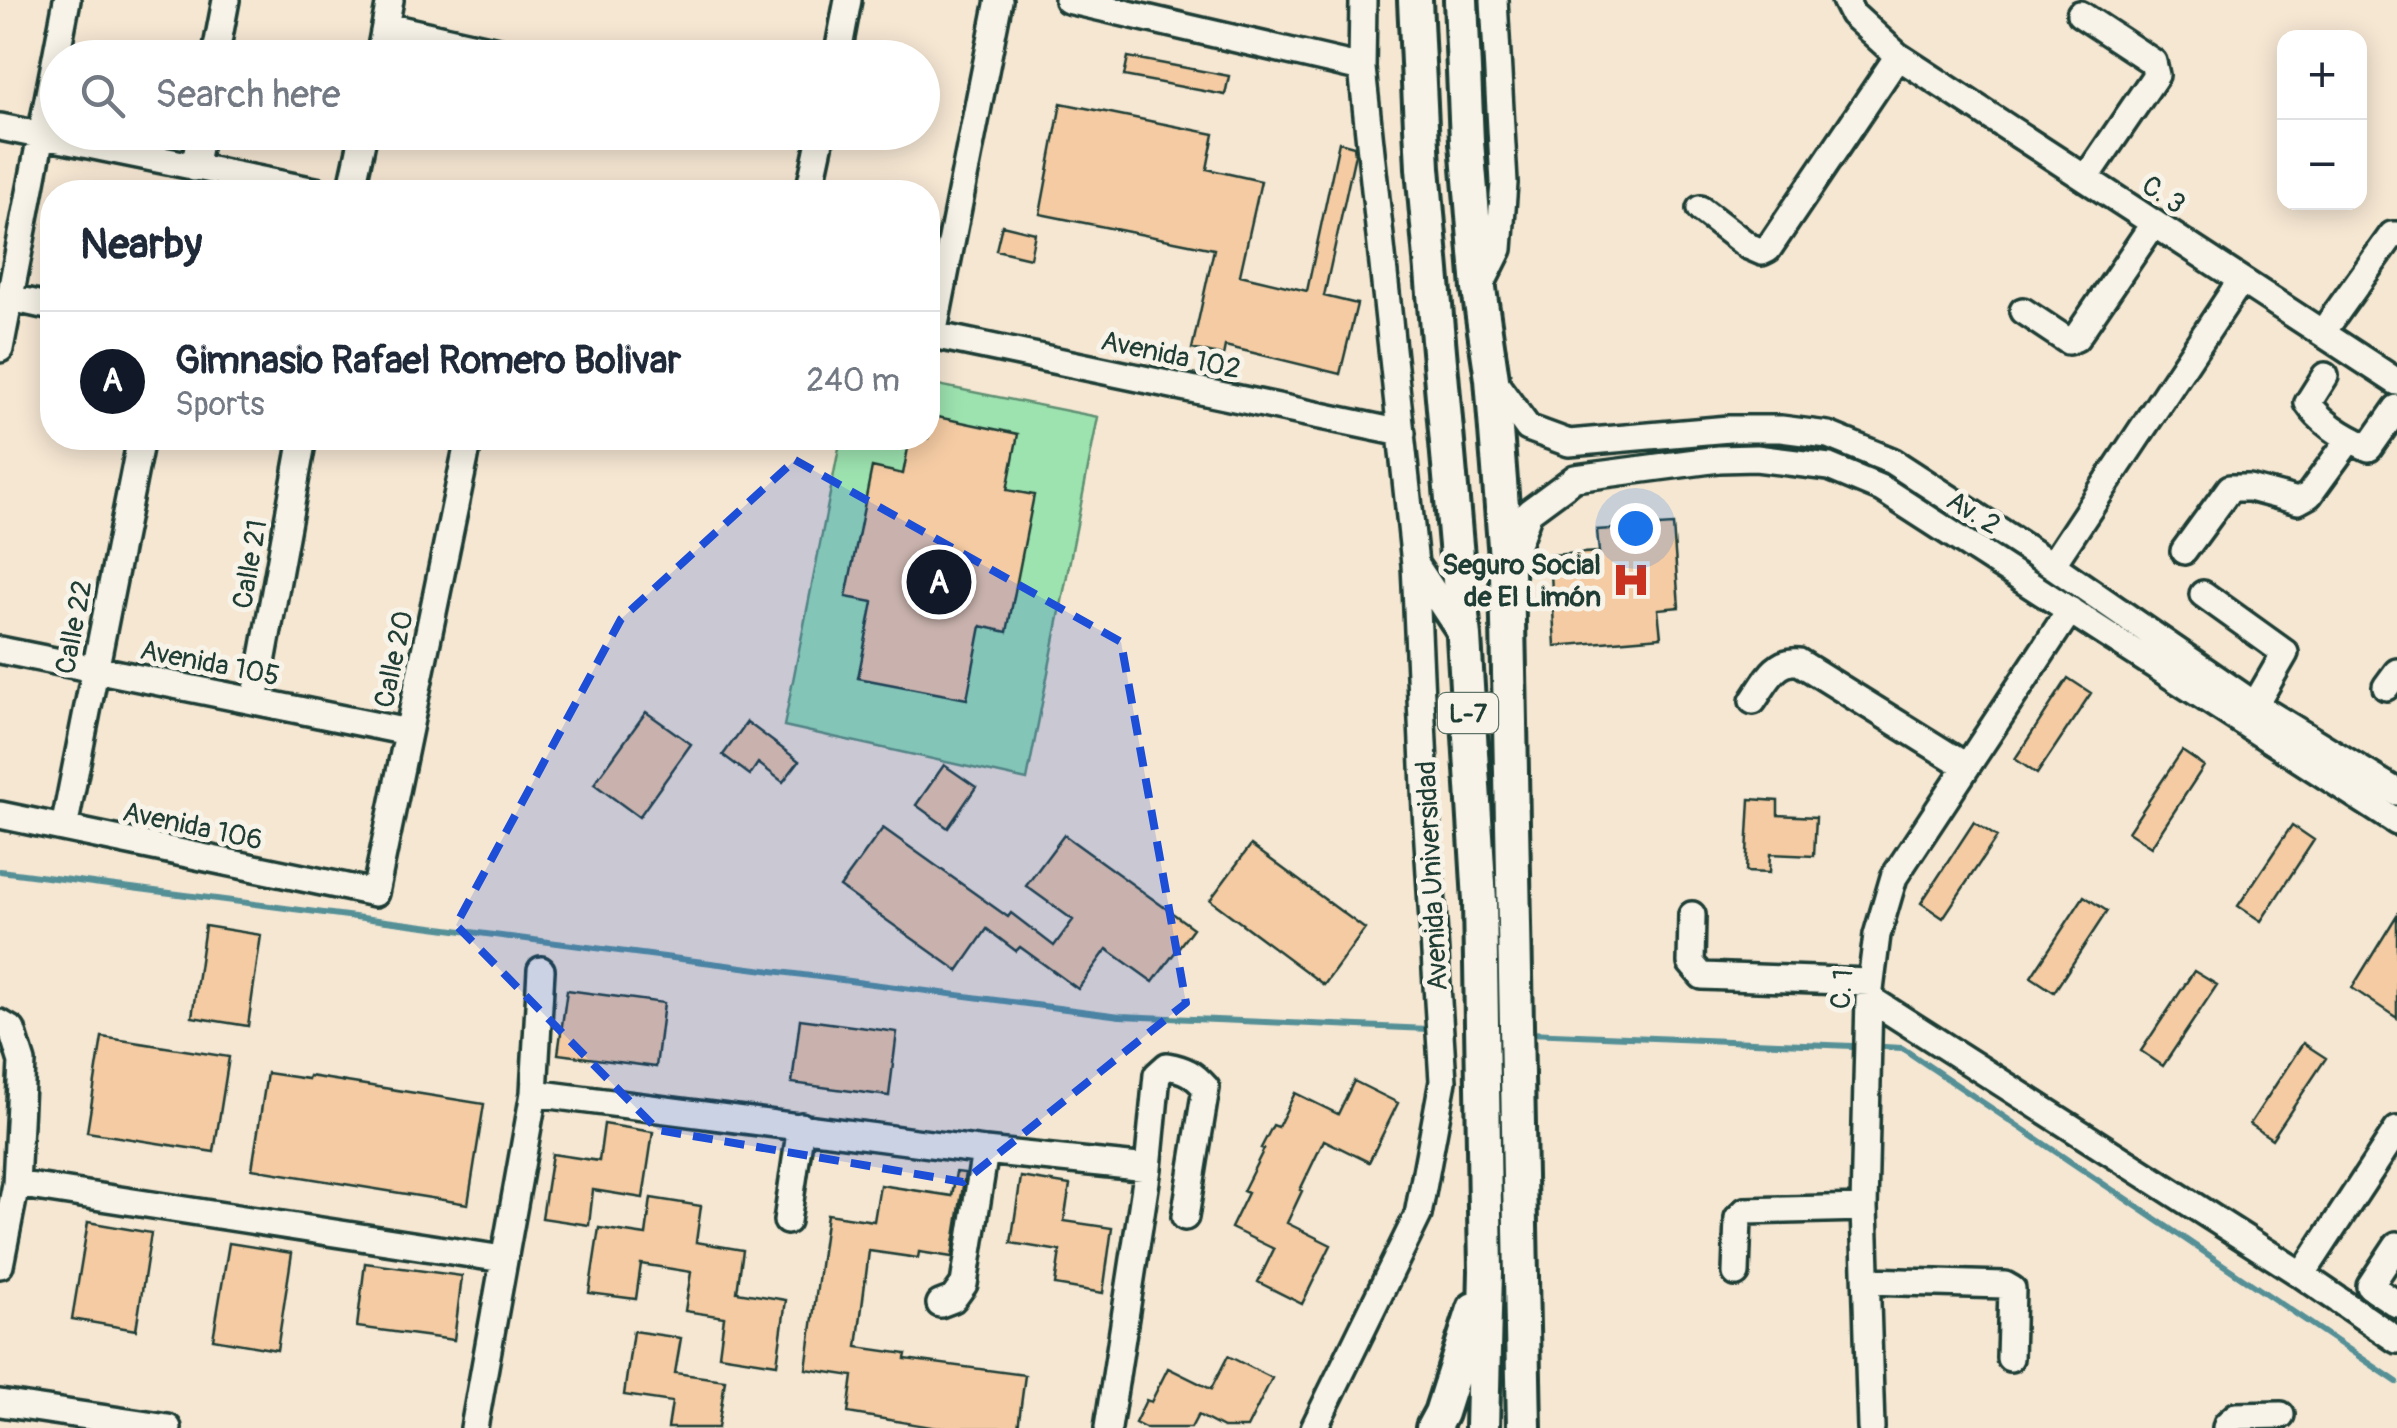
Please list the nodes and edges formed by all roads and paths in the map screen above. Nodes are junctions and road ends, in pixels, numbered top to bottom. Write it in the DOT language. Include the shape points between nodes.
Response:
graph roads {
  1 [pos="67,0"];
  2 [pos="226,0"];
  3 [pos="390,0"];
  4 [pos="848,0"];
  5 [pos="999,0"];
  6 [pos="1068,0"];
  7 [pos="1363,0"];
  8 [pos="1415,0"];
  9 [pos="1461,0"];
  10 [pos="1494,0"];
  11 [pos="1846,0"];
  12 [pos="2080,14"];
  13 [pos="386,26"];
  14 [pos="59,40"];
  15 [pos="218,40"];
  16 [pos="383,40"];
  17 [pos="449,40"];
  18 [pos="840,40"];
  19 [pos="1898,56"];
  20 [pos="1362,68"];
  21 [pos="0,127"];
  22 [pos="40,134"];
  23 [pos="112,150"];
  24 [pos="198,150"];
  25 [pos="360,150"];
  26 [pos="818,150"];
  27 [pos="194,168"];
  28 [pos="2086,178"];
  29 [pos="257,180"];
  30 [pos="354,180"];
  31 [pos="812,180"];
  32 [pos="1700,209"];
  33 [pos="2154,223"];
  34 [pos="2397,235"];
  35 [pos="2242,280"];
  36 [pos="940,286"];
  37 [pos="1479,289"];
  38 [pos="11,298"];
  39 [pos="40,304"];
  40 [pos="2022,312"];
  41 [pos="2322,332"];
  42 [pos="940,337"];
  43 [pos="0,349"];
  44 [pos="2325,376"];
  45 [pos="1492,379"];
  46 [pos="2397,382"];
  47 [pos="2397,408"];
  48 [pos="1402,433"];
  49 [pos="2349,440"];
  50 [pos="140,450"];
  51 [pos="301,450"];
  52 [pos="466,450"];
  53 [pos="2184,551"];
  54 [pos="1415,564"];
  55 [pos="2052,565"];
  56 [pos="1507,571"];
  57 [pos="2203,594"];
  58 [pos="2070,610"];
  59 [pos="1464,637"];
  60 [pos="0,650"];
  61 [pos="94,669"];
  62 [pos="255,701"];
  63 [pos="1753,702"];
  64 [pos="2255,705"];
  65 [pos="408,732"];
  66 [pos="1966,766"];
  67 [pos="2397,792"];
  68 [pos="0,815"];
  69 [pos="2396,818"];
  70 [pos="64,828"];
  71 [pos="374,893"];
  72 [pos="1692,915"];
  73 [pos="541,970"];
  74 [pos="1870,990"];
  75 [pos="0,1024"];
  76 [pos="534,1093"];
  77 [pos="801,1126"];
  78 [pos="2397,1130"];
  79 [pos="985,1151"];
  80 [pos="1148,1168"];
  81 [pos="16,1184"];
  82 [pos="1864,1208"];
  83 [pos="1185,1217"];
  84 [pos="788,1221"];
  85 [pos="2397,1245"];
  86 [pos="503,1259"];
  87 [pos="0,1265"];
  88 [pos="1486,1271"];
  89 [pos="1736,1273"];
  90 [pos="2302,1275"];
  91 [pos="1868,1280"];
  92 [pos="940,1304"];
  93 [pos="2397,1304"];
  94 [pos="2397,1340"];
  95 [pos="2010,1358"];
  96 [pos="0,1403"];
  97 [pos="2281,1415"];
  98 [pos="122,1425"];
  99 [pos="168,1428"];
  100 [pos="474,1428"];
  101 [pos="1108,1428"];
  102 [pos="1314,1428"];
  103 [pos="1432,1428"];
  104 [pos="1482,1428"];
  105 [pos="1524,1428"];
  106 [pos="1870,1428"];
  107 [pos="2226,1428"];
  1 -- 14 [label="street"];
  2 -- 15 [label="street"];
  3 -- 13 [label="street"];
  4 -- 18 [label="street"];
  5 -- 36 [label="street"];
  6 -- 20 [label="street"];
  7 -- 20 [label="street, Avenida Universidad / L-7"];
  8 -- 59 [label="main road, Avenida Universidad / L-7"];
  9 -- 37 [label="main road, L-7"];
  10 -- 37 [label="street" via="1504,183 1498,249"];
  11 -- 19 [label="street, C. 3" via="1852,14"];
  12 -- 28 [label="street" via="2153,62 2156,75"];
  13 -- 16 [label="street"];
  13 -- 17 [label="street"];
  19 -- 28 [label="street, C. 3"];
  19 -- 32 [label="street" via="1768,249 1748,246"];
  20 -- 48 [label="street, Avenida Universidad / L-7"];
  21 -- 22 [label="street"];
  22 -- 38 [label="street"];
  23 -- 27 [label="street"];
  24 -- 27 [label="street"];
  25 -- 30 [label="street"];
  26 -- 31 [label="street"];
  27 -- 29 [label="street"];
  28 -- 33 [label="street, C. 3"];
  33 -- 35 [label="street, C. 3"];
  33 -- 40 [label="street" via="2076,338 2068,341"];
  34 -- 41 [label="street"];
  35 -- 41 [label="street, C. 3"];
  35 -- 55 [label="street"];
  37 -- 45 [label="main road, L-7"];
  38 -- 39 [label="street"];
  38 -- 43 [label="street"];
  41 -- 46 [label="street, C. 3"];
  42 -- 48 [label="street, Avenida 102"];
  44 -- 49 [label="street" via="2308,403"];
  45 -- 55 [label="street, Av. 2" via="1528,428 1569,443 1729,429 1828,435 1892,461"];
  45 -- 56 [label="main road, L-7"];
  47 -- 49 [label="street" via="2369,448"];
  48 -- 54 [label="street, Avenida Universidad / L-7"];
  49 -- 53 [label="street" via="2309,496 2298,501 2230,488"];
  50 -- 61 [label="street, Calle 22"];
  51 -- 62 [label="street, Calle 21"];
  52 -- 65 [label="street, Calle 20"];
  54 -- 59 [label="street"];
  54 -- 102 [label="street, Avenida Universidad / L-7" via="1443,1081 1418,1214"];
  55 -- 64 [label="street, Av. 2"];
  56 -- 58 [label="street, Av. 2" via="1530,512 1575,478 1756,458 1830,467 1882,489"];
  56 -- 105 [label="main road, L-7"];
  57 -- 64 [label="street" via="2286,654"];
  58 -- 66 [label="street, C. 1"];
  58 -- 69 [label="street, Av. 2"];
  59 -- 88 [label="main road, Avenida Universidad / L-7" via="1480,901"];
  60 -- 61 [label="street, Avenida 105"];
  61 -- 62 [label="street, Avenida 105"];
  61 -- 70 [label="street, Calle 22"];
  62 -- 65 [label="street, Avenida 105"];
  63 -- 66 [label="street" via="1779,666 1799,662"];
  64 -- 67 [label="street, Av. 2"];
  65 -- 71 [label="street, Calle 20"];
  66 -- 74 [label="street, C. 1" via="1894,878"];
  68 -- 70 [label="street, Avenida 106"];
  70 -- 71 [label="street, Avenida 106"];
  72 -- 74 [label="street" via="1691,963 1702,976"];
  73 -- 76 [label="street"];
  74 -- 82 [label="street, C. 1"];
  74 -- 90 [label="street"];
  75 -- 81 [label="street" via="12,1030 22,1062"];
  76 -- 77 [label="street"];
  76 -- 86 [label="street"];
  77 -- 79 [label="street"];
  77 -- 84 [label="street"];
  78 -- 90 [label="street"];
  79 -- 80 [label="street"];
  79 -- 92 [label="street" via="964,1284"];
  80 -- 83 [label="street" via="1157,1075 1167,1066 1184,1069 1206,1088"];
  80 -- 101 [label="street"];
  81 -- 86 [label="street"];
  81 -- 87 [label="street"];
  82 -- 89 [label="street" via="1745,1211 1738,1218"];
  82 -- 91 [label="street, C. 1"];
  85 -- 93 [label="street" via="2370,1286"];
  86 -- 100 [label="street"];
  88 -- 103 [label="main road"];
  88 -- 104 [label="main road, Avenida Universidad / L-7"];
  90 -- 94 [label="street"];
  91 -- 95 [label="street" via="2005,1285 2012,1289"];
  91 -- 106 [label="street, C. 1"];
  96 -- 98 [label="street"];
  97 -- 107 [label="street" via="2236,1416"];
  98 -- 99 [label="street"];
}
